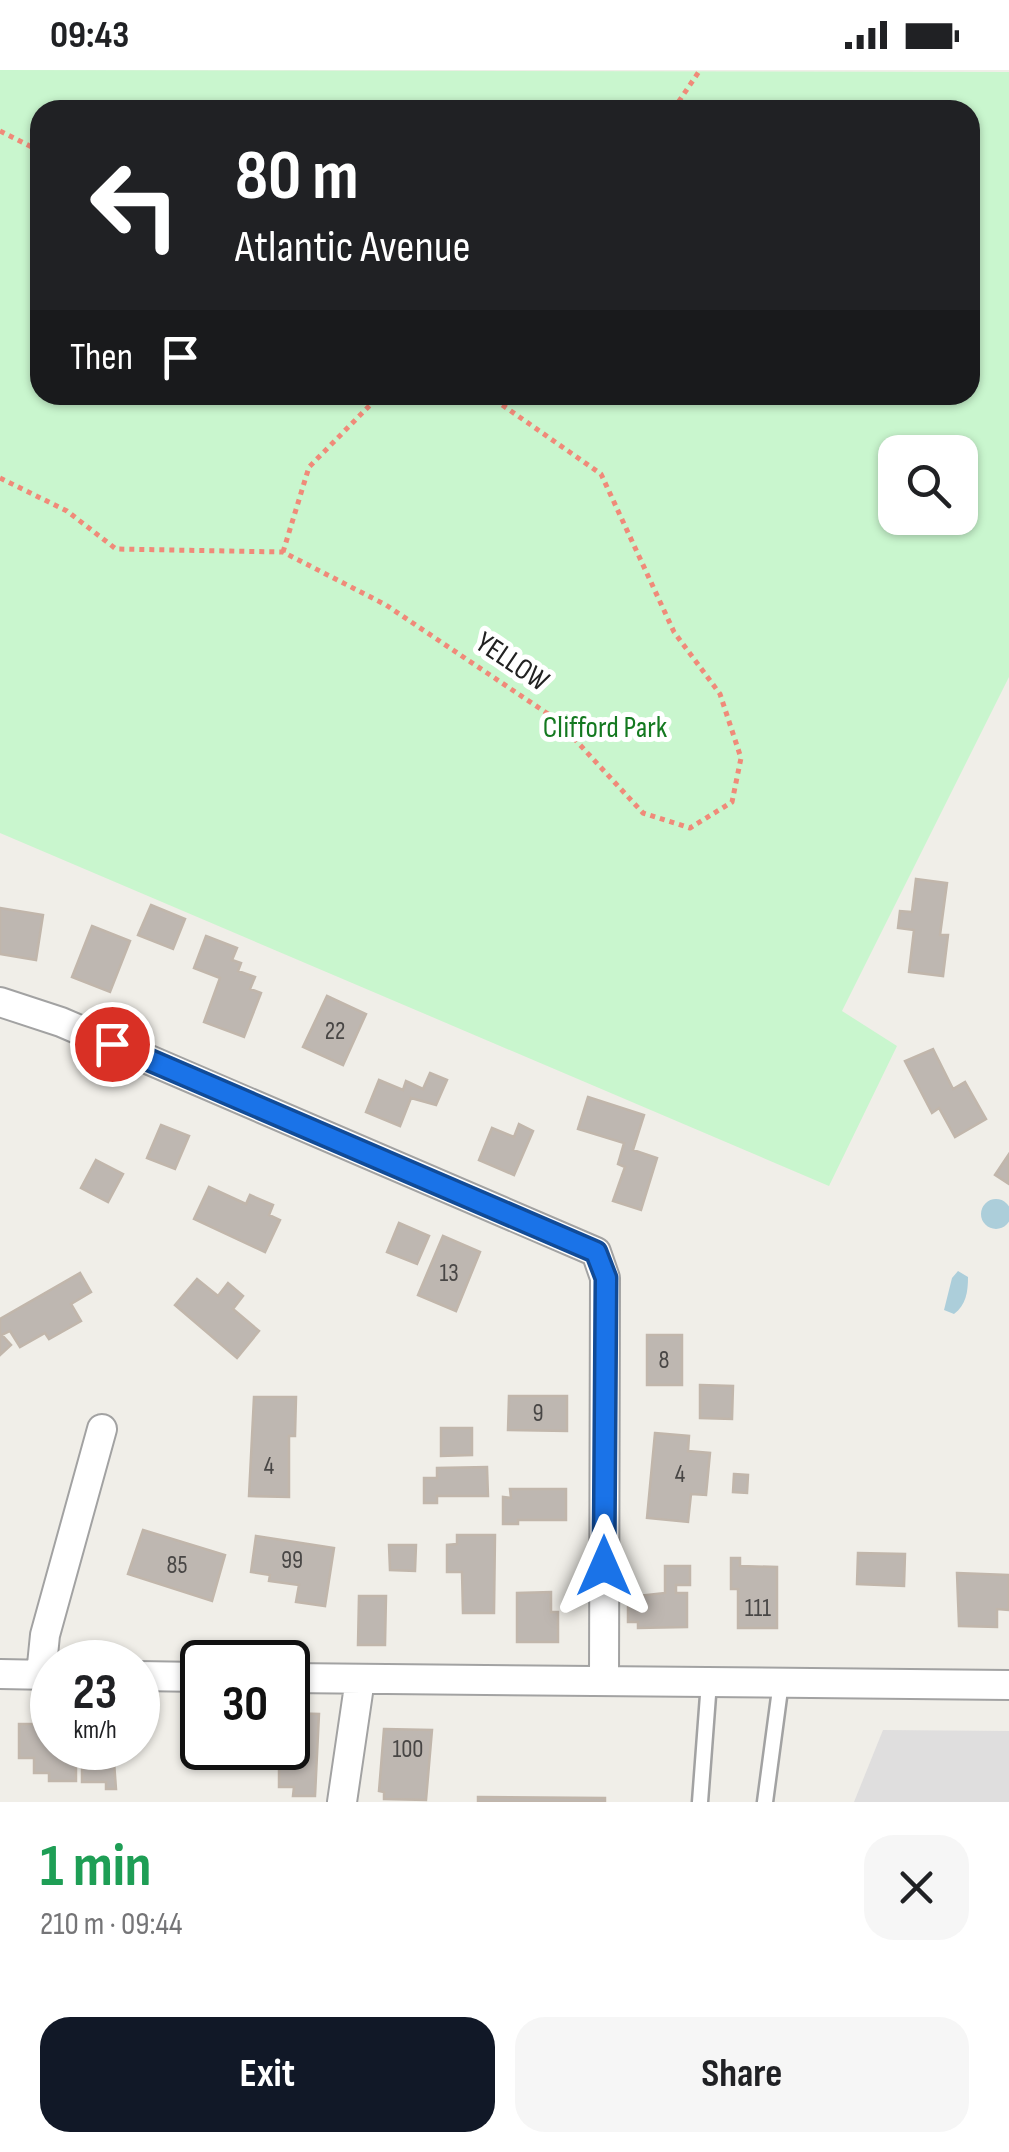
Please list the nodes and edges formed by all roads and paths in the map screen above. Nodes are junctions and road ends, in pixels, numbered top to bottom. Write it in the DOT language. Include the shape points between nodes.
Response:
graph roads {
  1 [pos="700,70"];
  2 [pos="680,100"];
  3 [pos="0,131"];
  4 [pos="30,147"];
  5 [pos="370,405"];
  6 [pos="502,405"];
  7 [pos="0,478"];
  8 [pos="283,552"];
  9 [pos="0,1002"];
  10 [pos="102,1429"];
  11 [pos="45,1640"];
  12 [pos="0,1674"];
  13 [pos="30,1675"];
  14 [pos="310,1678"];
  15 [pos="360,1679"];
  16 [pos="604,1681"];
  17 [pos="709,1682"];
  18 [pos="781,1682"];
  19 [pos="1009,1686"];
  20 [pos="342,1802"];
  21 [pos="700,1802"];
  22 [pos="765,1802"];
  1 -- 2 [label="path"];
  3 -- 4 [label="path"];
  5 -- 8 [label="path" via="309,467"];
  6 -- 8 [label="path, YELLOW" via="601,474 674,632 720,694 741,758 732,802 690,828 642,813 557,720 386,604"];
  7 -- 8 [label="path, YELLOW" via="67,512 116,549"];
  9 -- 16 [label="street" via="61,1022 596,1252 606,1278"];
  10 -- 11 [label="street"];
  12 -- 13 [label="street"];
  14 -- 15 [label="street"];
  15 -- 16 [label="street"];
  15 -- 20 [label="street"];
  16 -- 17 [label="street"];
  17 -- 18 [label="street"];
  17 -- 21 [label="lane"];
  18 -- 19 [label="street"];
  18 -- 22 [label="lane"];
}
